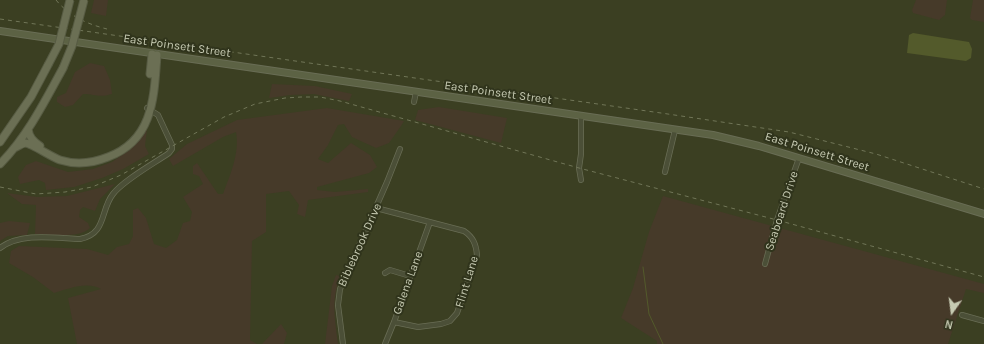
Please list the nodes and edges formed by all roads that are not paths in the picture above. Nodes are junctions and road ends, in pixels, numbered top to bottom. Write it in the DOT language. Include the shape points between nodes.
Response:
graph roads {
  1 [pos="70,0"];
  2 [pos="84,0"];
  3 [pos="0,31"];
  4 [pos="154,55"];
  5 [pos="416,92"];
  6 [pos="414,102"];
  7 [pos="149,109"];
  8 [pos="581,116"];
  9 [pos="10,128"];
  10 [pos="28,129"];
  11 [pos="675,130"];
  12 [pos="0,133"];
  13 [pos="0,142"];
  14 [pos="14,148"];
  15 [pos="400,149"];
  16 [pos="799,158"];
  17 [pos="2,163"];
  18 [pos="665,172"];
  19 [pos="581,180"];
  20 [pos="376,208"];
  21 [pos="984,214"];
  22 [pos="430,222"];
  23 [pos="0,248"];
  24 [pos="765,264"];
  25 [pos="385,273"];
  26 [pos="410,276"];
  27 [pos="962,315"];
  28 [pos="984,321"];
  29 [pos="394,322"];
  30 [pos="343,344"];
  31 [pos="385,344"];
  1 -- 9 [label="main road, bridge" via="59,44 31,97"];
  2 -- 10 [label="main road, bridge" via="72,46 63,68"];
  3 -- 4 [label="main road, East Poinsett Street"];
  4 -- 5 [label="main road, East Poinsett Street"];
  4 -- 7 [label="main road" via="153,102"];
  5 -- 6 [label="street"];
  5 -- 8 [label="main road, East Poinsett Street"];
  7 -- 10 [label="main road" via="129,139 109,153 93,158 72,159 50,152 31,139"];
  7 -- 14 [label="main road" via="143,129 131,144 119,153 97,161 81,163 61,160 27,143"];
  7 -- 23 [label="street" via="161,120 172,149 114,192 101,225 95,232 80,239 23,238 10,241"];
  8 -- 11 [label="main road, East Poinsett Street"];
  8 -- 19 [label="street"];
  9 -- 12 [label="main road"];
  9 -- 13 [label="main road"];
  10 -- 14 [label="main road"];
  11 -- 16 [label="main road, East Poinsett Street" via="728,138"];
  11 -- 18 [label="street"];
  14 -- 17 [label="main road"];
  15 -- 20 [label="street, Biblebrook Drive"];
  16 -- 21 [label="main road, East Poinsett Street"];
  16 -- 24 [label="street, Seaboard Drive" via="777,220"];
  20 -- 22 [label="street, Flint Lane"];
  20 -- 30 [label="street, Biblebrook Drive" via="340,289 338,305"];
  22 -- 26 [label="street, Galena Lane"];
  22 -- 29 [label="street, Flint Lane" via="464,231 471,236 476,246 477,255 458,313 450,321 441,324 418,327"];
  25 -- 26 [label="street" via="390,270"];
  26 -- 29 [label="street, Galena Lane"];
  27 -- 28 [label="street"];
  29 -- 31 [label="street, Galena Lane"];
}
